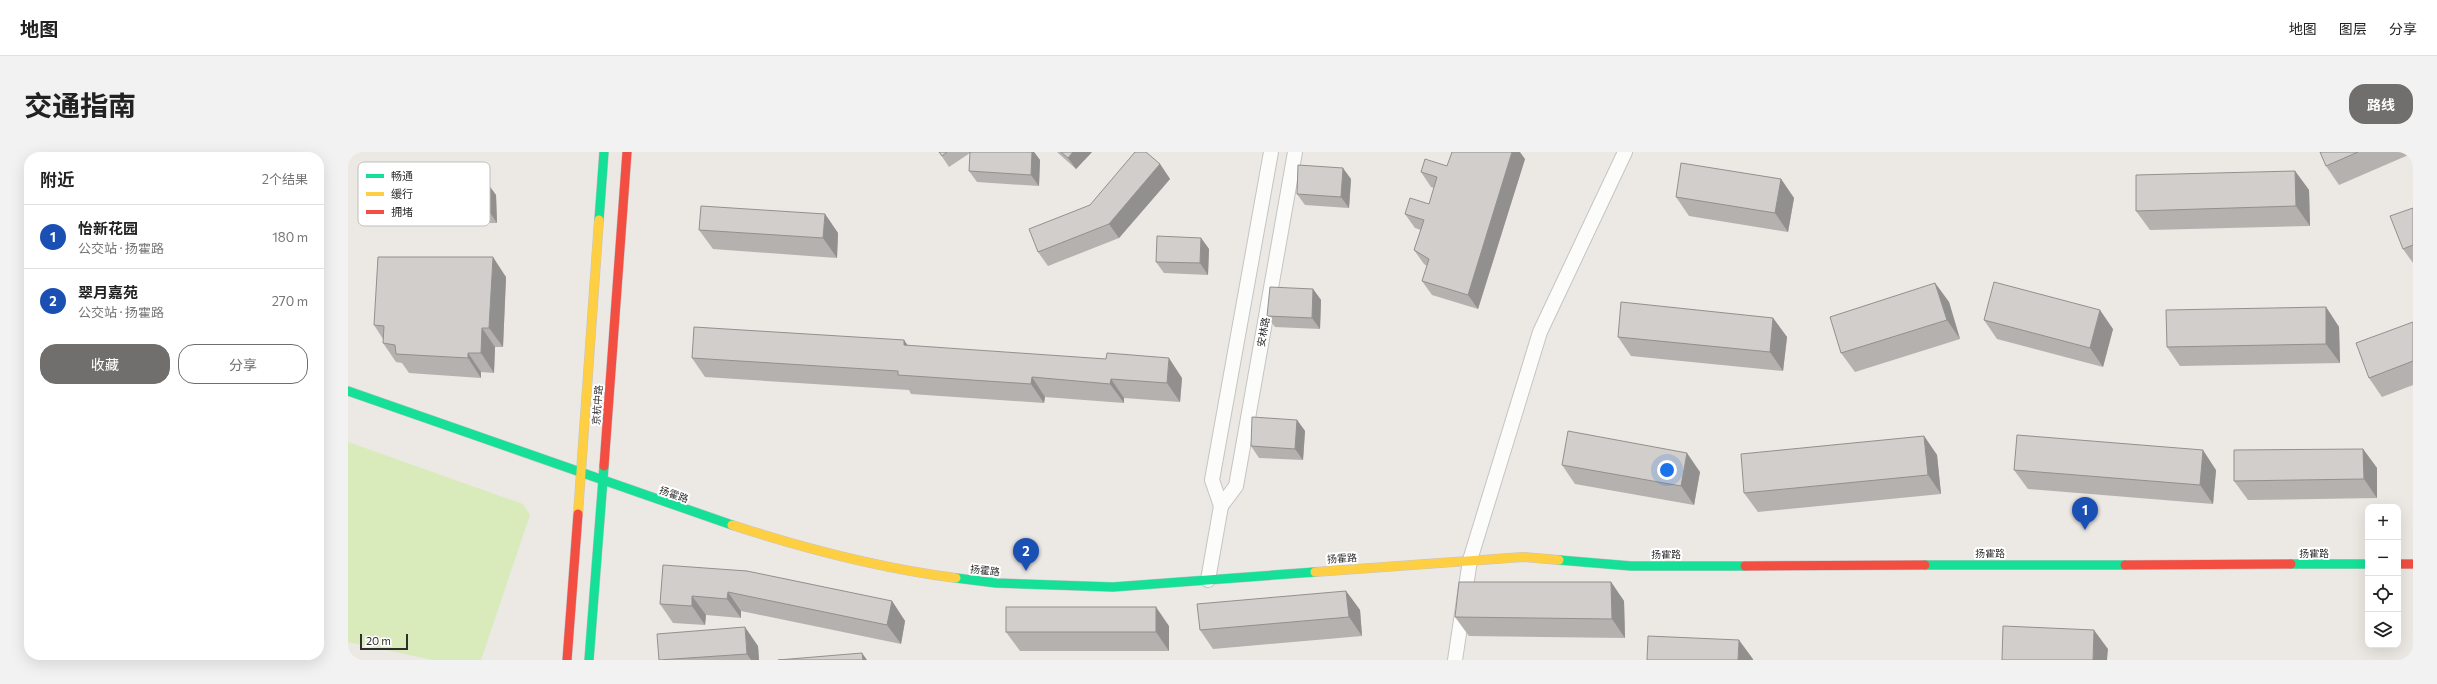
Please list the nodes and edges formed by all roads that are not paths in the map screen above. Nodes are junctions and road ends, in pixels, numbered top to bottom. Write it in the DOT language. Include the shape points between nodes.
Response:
graph roads {
  1 [pos="604,152"];
  2 [pos="627,152"];
  3 [pos="1271,152"];
  4 [pos="1295,152"];
  5 [pos="1625,152"];
  6 [pos="348,391"];
  7 [pos="580,472"];
  8 [pos="603,480"];
  9 [pos="1221,506"];
  10 [pos="1470,560"];
  11 [pos="2365,564"];
  12 [pos="2401,564"];
  13 [pos="2413,564"];
  14 [pos="1208,580"];
  15 [pos="567,660"];
  16 [pos="590,660"];
  17 [pos="1455,660"];
  1 -- 7 [label="street, 京杭中路"];
  2 -- 8 [label="street, 京杭中路"];
  3 -- 9 [label="street, 安林路" via="1212,480"];
  4 -- 9 [label="street, 安林路" via="1236,486"];
  5 -- 10 [label="street" via="1540,332"];
  6 -- 7 [label="street, 扬霍路"];
  7 -- 8 [label="street, 扬霍路"];
  7 -- 15 [label="street, 京杭中路"];
  8 -- 14 [label="street, 扬霍路" via="799,547 900,571 996,583 1113,588"];
  8 -- 16 [label="street, 京杭中路"];
  9 -- 14 [label="street, 安林路"];
  10 -- 11 [label="street, 扬霍路" via="1523,556 1631,566"];
  10 -- 14 [label="street, 扬霍路"];
  10 -- 17 [label="street"];
  12 -- 13 [label="street"];
}
